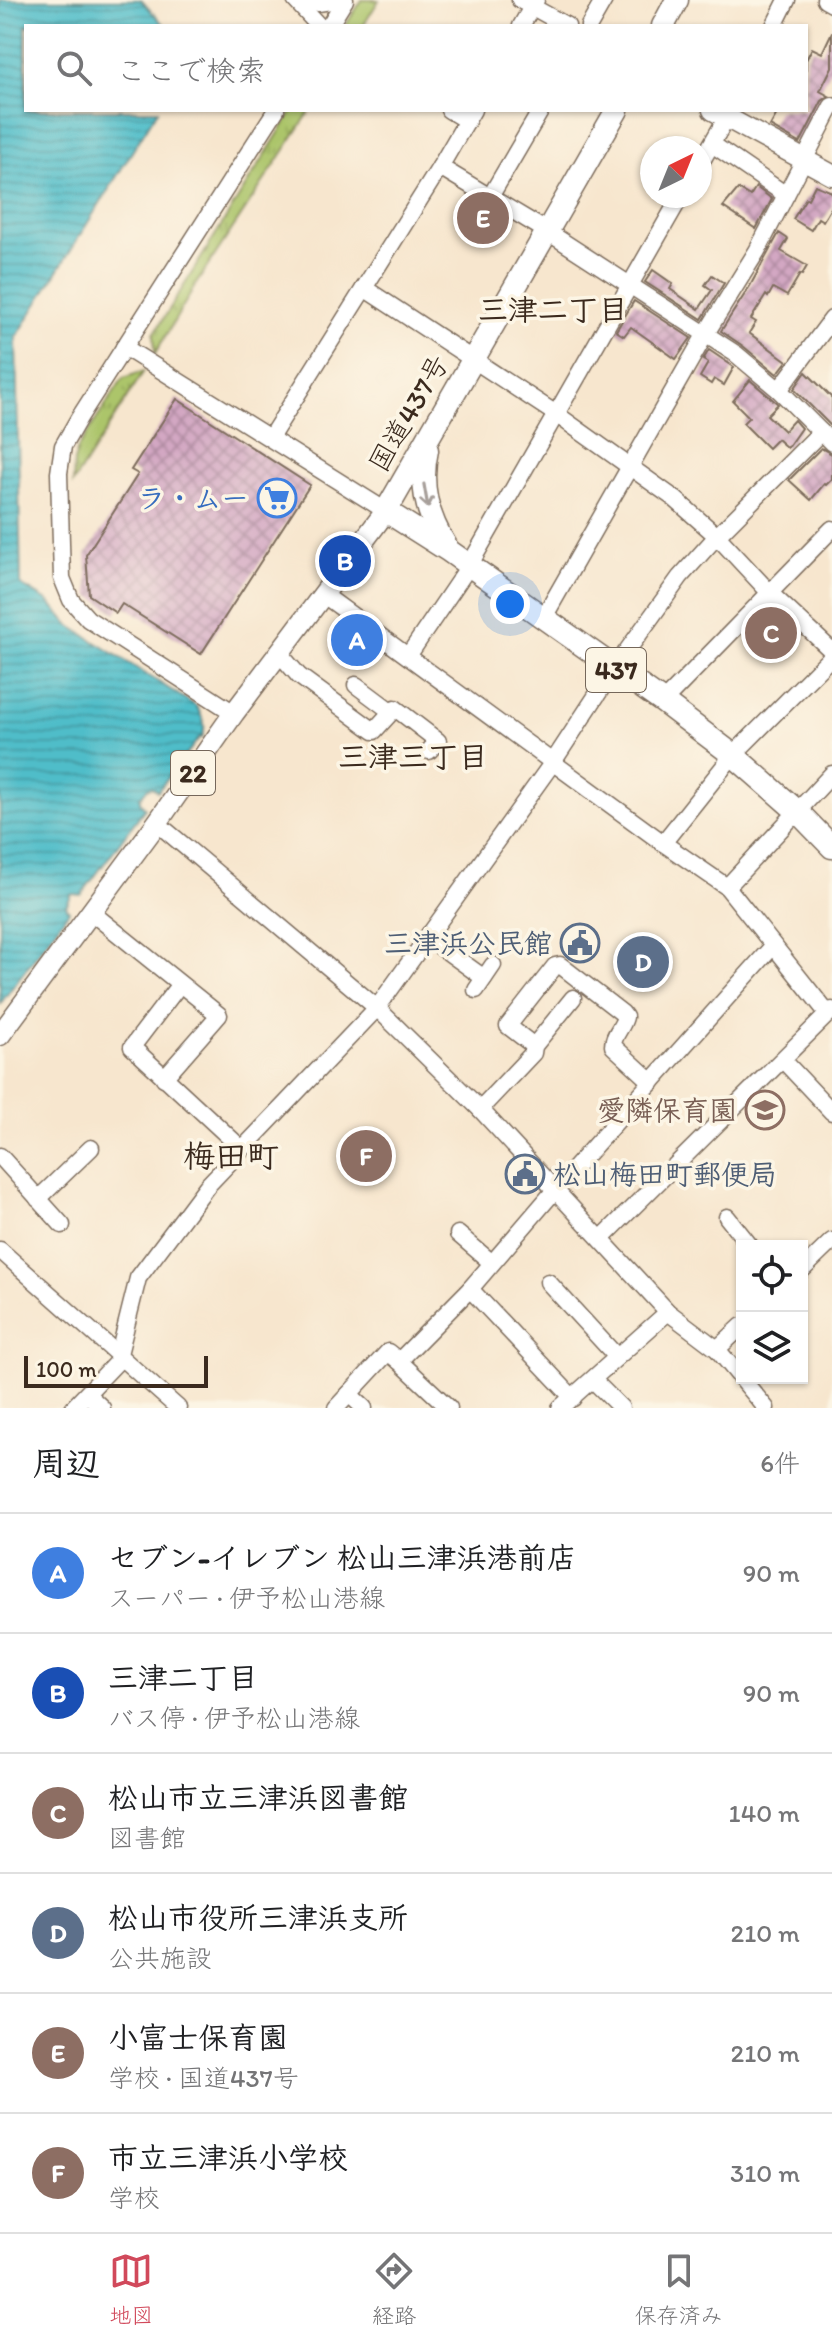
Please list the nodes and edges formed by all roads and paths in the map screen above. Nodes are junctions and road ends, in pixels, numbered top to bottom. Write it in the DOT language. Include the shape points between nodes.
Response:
graph roads {
  1 [pos="292,0"];
  2 [pos="304,0"];
  3 [pos="337,0"];
  4 [pos="345,0"];
  5 [pos="604,0"];
  6 [pos="677,0"];
  7 [pos="787,0"];
  8 [pos="825,0"];
  9 [pos="529,2"];
  10 [pos="832,4"];
  11 [pos="298,24"];
  12 [pos="317,24"];
  13 [pos="330,24"];
  14 [pos="522,24"];
  15 [pos="564,24"];
  16 [pos="590,24"];
  17 [pos="664,24"];
  18 [pos="775,24"];
  19 [pos="832,106"];
  20 [pos="275,112"];
  21 [pos="540,112"];
  22 [pos="616,112"];
  23 [pos="723,113"];
  24 [pos="470,116"];
  25 [pos="712,144"];
  26 [pos="805,160"];
  27 [pos="440,167"];
  28 [pos="832,175"];
  29 [pos="786,195"];
  30 [pos="490,197"];
  31 [pos="674,208"];
  32 [pos="548,232"];
  33 [pos="629,283"];
  34 [pos="364,288"];
  35 [pos="832,319"];
  36 [pos="705,335"];
  37 [pos="826,339"];
  38 [pos="124,347"];
  39 [pos="474,359"];
  40 [pos="779,390"];
  41 [pos="556,414"];
  42 [pos="429,437"];
  43 [pos="826,437"];
  44 [pos="270,438"];
  45 [pos="631,466"];
  46 [pos="386,511"];
  47 [pos="832,529"];
  48 [pos="717,536"];
  49 [pos="449,551"];
  50 [pos="469,566"];
  51 [pos="770,593"];
  52 [pos="324,595"];
  53 [pos="543,619"];
  54 [pos="279,653"];
  55 [pos="832,654"];
  56 [pos="408,656"];
  57 [pos="614,669"];
  58 [pos="356,685"];
  59 [pos="663,702"];
  60 [pos="392,712"];
  61 [pos="234,713"];
  62 [pos="429,751"];
  63 [pos="733,755"];
  64 [pos="553,762"];
  65 [pos="832,774"];
  66 [pos="797,811"];
  67 [pos="157,823"];
  68 [pos="663,843"];
  69 [pos="832,847"];
  70 [pos="727,887"];
  71 [pos="91,912"];
  72 [pos="429,934"];
  73 [pos="773,946"];
  74 [pos="484,977"];
  75 [pos="180,984"];
  76 [pos="573,998"];
  77 [pos="377,1008"];
  78 [pos="830,1012"];
  79 [pos="0,1035"];
  80 [pos="534,1046"];
  81 [pos="783,1060"];
  82 [pos="164,1078"];
  83 [pos="652,1082"];
  84 [pos="480,1109"];
  85 [pos="832,1112"];
  86 [pos="91,1148"];
  87 [pos="242,1149"];
  88 [pos="0,1156"];
  89 [pos="555,1190"];
  90 [pos="38,1199"];
  91 [pos="727,1217"];
  92 [pos="62,1225"];
  93 [pos="458,1234"];
  94 [pos="601,1239"];
  95 [pos="745,1240"];
  96 [pos="832,1241"];
  97 [pos="0,1250"];
  98 [pos="492,1263"];
  99 [pos="808,1264"];
  100 [pos="548,1282"];
  101 [pos="470,1289"];
  102 [pos="668,1312"];
  103 [pos="736,1332"];
  104 [pos="717,1349"];
  105 [pos="117,1354"];
  106 [pos="617,1357"];
  107 [pos="399,1361"];
  108 [pos="593,1380"];
  109 [pos="87,1394"];
  110 [pos="349,1394"];
  111 [pos="566,1403"];
  112 [pos="73,1408"];
  113 [pos="102,1408"];
  114 [pos="178,1408"];
  115 [pos="336,1408"];
  116 [pos="364,1408"];
  117 [pos="449,1408"];
  118 [pos="621,1408"];
  119 [pos="766,1408"];
  1 -- 11 [label="street"];
  1 -- 12 [label="street"];
  2 -- 3 [label="street"];
  4 -- 13 [label="street"];
  5 -- 16 [label="street"];
  6 -- 17 [label="highway"];
  7 -- 18 [label="street"];
  8 -- 10 [label="street"];
  9 -- 14 [label="street"];
  9 -- 15 [label="street"];
  19 -- 26 [label="street"];
  20 -- 38 [label="street"];
  21 -- 30 [label="street"];
  22 -- 32 [label="highway, 国道437号"];
  23 -- 25 [label="street"];
  23 -- 26 [label="main road"];
  24 -- 27 [label="street"];
  25 -- 29 [label="street"];
  26 -- 28 [label="main road"];
  26 -- 29 [label="street"];
  27 -- 30 [label="street"];
  27 -- 34 [label="street"];
  29 -- 36 [label="street"];
  30 -- 32 [label="street"];
  31 -- 33 [label="street"];
  32 -- 33 [label="street"];
  32 -- 39 [label="highway, 国道437号"];
  33 -- 36 [label="street"];
  33 -- 41 [label="street"];
  34 -- 39 [label="street"];
  34 -- 44 [label="street"];
  35 -- 37 [label="street"];
  36 -- 40 [label="street"];
  36 -- 45 [label="street"];
  37 -- 40 [label="street"];
  38 -- 44 [label="street"];
  38 -- 61 [label="street" via="63,446 62,578 71,600 88,619"];
  39 -- 41 [label="street"];
  39 -- 42 [label="highway, 国道437号"];
  40 -- 43 [label="street"];
  41 -- 45 [label="street"];
  41 -- 50 [label="street"];
  42 -- 46 [label="highway, 国道437号"];
  42 -- 49 [label="highway, one-way" via="423,466 425,499"];
  43 -- 48 [label="street"];
  44 -- 46 [label="street"];
  45 -- 48 [label="street"];
  45 -- 53 [label="street"];
  46 -- 49 [label="highway, 国道437号 / 437"];
  46 -- 52 [label="main road, 22"];
  47 -- 51 [label="street"];
  48 -- 51 [label="street"];
  48 -- 57 [label="street" via="680,577"];
  49 -- 50 [label="highway, 国道437号 / 437"];
  50 -- 53 [label="highway, 国道437号 / 437"];
  50 -- 56 [label="street"];
  51 -- 55 [label="street"];
  51 -- 59 [label="street"];
  52 -- 54 [label="main road, 22"];
  52 -- 56 [label="street"];
  53 -- 57 [label="highway, 国道437号 / 437"];
  54 -- 60 [label="street" via="299,676 374,731"];
  54 -- 61 [label="main road, 22"];
  55 -- 63 [label="street"];
  56 -- 64 [label="street"];
  57 -- 59 [label="highway, 国道437号 / 437"];
  57 -- 64 [label="street"];
  58 -- 60 [label="street"];
  59 -- 63 [label="highway, 国道437号 / 437"];
  60 -- 62 [label="street" via="395,708 438,741"];
  61 -- 67 [label="main road, 22"];
  63 -- 66 [label="highway, 国道437号 / 437"];
  63 -- 68 [label="street"];
  64 -- 68 [label="street"];
  64 -- 72 [label="street"];
  65 -- 66 [label="street"];
  66 -- 69 [label="highway, 国道437号 / 437"];
  66 -- 70 [label="street"];
  67 -- 71 [label="main road, 22"];
  67 -- 77 [label="street"];
  68 -- 70 [label="street"];
  70 -- 73 [label="street"];
  71 -- 75 [label="street"];
  71 -- 79 [label="main road, 22"];
  72 -- 74 [label="street"];
  72 -- 77 [label="street"];
  73 -- 78 [label="street"];
  73 -- 83 [label="street"];
  75 -- 82 [label="street" via="132,1047"];
  75 -- 82 [label="street" via="219,1015"];
  76 -- 80 [label="street"];
  77 -- 84 [label="street"];
  77 -- 87 [label="street"];
  78 -- 81 [label="street"];
  80 -- 83 [label="street" via="508,1026 560,965 622,1013 613,1046"];
  80 -- 84 [label="street"];
  81 -- 85 [label="street"];
  81 -- 94 [label="street"];
  82 -- 87 [label="street"];
  83 -- 89 [label="street"];
  84 -- 89 [label="street"];
  86 -- 90 [label="street"];
  87 -- 105 [label="street" via="207,1186 138,1278"];
  88 -- 90 [label="street"];
  89 -- 94 [label="street"];
  89 -- 98 [label="street"];
  90 -- 92 [label="street"];
  91 -- 95 [label="street"];
  93 -- 98 [label="street"];
  94 -- 102 [label="street"];
  96 -- 99 [label="street"];
  97 -- 105 [label="street"];
  98 -- 101 [label="street"];
  100 -- 106 [label="street"];
  101 -- 107 [label="street"];
  101 -- 111 [label="street"];
  102 -- 104 [label="street"];
  102 -- 106 [label="street"];
  103 -- 104 [label="street"];
  104 -- 119 [label="street"];
  105 -- 109 [label="street" via="117,1362"];
  105 -- 114 [label="street"];
  106 -- 108 [label="street"];
  107 -- 110 [label="street" via="388,1352"];
  107 -- 117 [label="street"];
  108 -- 111 [label="street"];
  108 -- 118 [label="street"];
  109 -- 112 [label="street"];
  109 -- 113 [label="street"];
  110 -- 115 [label="street"];
  110 -- 116 [label="street"];
}
